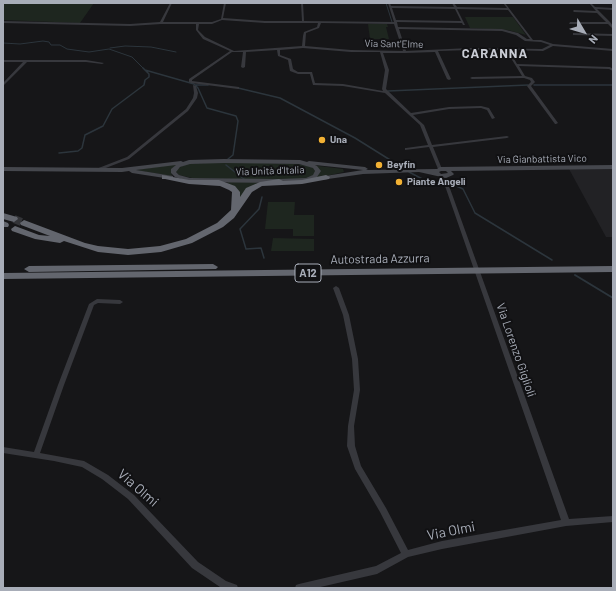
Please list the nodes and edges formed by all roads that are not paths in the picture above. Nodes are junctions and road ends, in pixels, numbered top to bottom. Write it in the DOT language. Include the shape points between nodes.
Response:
graph roads {
  1 [pos="171,3"];
  2 [pos="225,3"];
  3 [pos="302,3"];
  4 [pos="389,3"];
  5 [pos="453,3"];
  6 [pos="504,3"];
  7 [pos="590,3"];
  8 [pos="391,7"];
  9 [pos="456,8"];
  10 [pos="509,8"];
  11 [pos="596,8"];
  12 [pos="613,9"];
  13 [pos="574,12"];
  14 [pos="599,12"];
  15 [pos="222,20"];
  16 [pos="3,22"];
  17 [pos="303,22"];
  18 [pos="320,22"];
  19 [pos="396,22"];
  20 [pos="463,22"];
  21 [pos="161,23"];
  22 [pos="198,23"];
  23 [pos="570,23"];
  24 [pos="609,23"];
  25 [pos="398,28"];
  26 [pos="613,28"];
  27 [pos="468,29"];
  28 [pos="574,34"];
  29 [pos="613,35"];
  30 [pos="532,40"];
  31 [pos="553,45"];
  32 [pos="303,47"];
  33 [pos="278,49"];
  34 [pos="507,50"];
  35 [pos="613,50"];
  36 [pos="246,51"];
  37 [pos="436,51"];
  38 [pos="233,52"];
  39 [pos="381,52"];
  40 [pos="405,52"];
  41 [pos="3,61"];
  42 [pos="26,61"];
  43 [pos="102,63"];
  44 [pos="517,65"];
  45 [pos="243,67"];
  46 [pos="613,70"];
  47 [pos="524,77"];
  48 [pos="472,78"];
  49 [pos="449,79"];
  50 [pos="3,85"];
  51 [pos="194,86"];
  52 [pos="238,88"];
  53 [pos="386,92"];
  54 [pos="412,114"];
  55 [pos="493,118"];
  56 [pos="556,123"];
  57 [pos="507,137"];
  58 [pos="430,147"];
  59 [pos="406,149"];
  60 [pos="189,162"];
  61 [pos="300,162"];
  62 [pos="613,167"];
  63 [pos="3,169"];
  64 [pos="97,170"];
  65 [pos="122,170"];
  66 [pos="383,171"];
  67 [pos="443,172"];
  68 [pos="165,177"];
  69 [pos="326,177"];
  70 [pos="182,179"];
  71 [pos="307,180"];
  72 [pos="210,181"];
  73 [pos="279,182"];
  74 [pos="222,184"];
  75 [pos="235,210"];
  76 [pos="3,216"];
  77 [pos="24,223"];
  78 [pos="74,243"];
  79 [pos="613,263"];
  80 [pos="3,269"];
  81 [pos="613,269"];
  82 [pos="87,275"];
  83 [pos="3,276"];
  84 [pos="3,281"];
  85 [pos="336,288"];
  86 [pos="120,302"];
  87 [pos="3,450"];
  88 [pos="36,455"];
  89 [pos="613,519"];
  90 [pos="566,524"];
  91 [pos="406,554"];
  92 [pos="234,588"];
  93 [pos="299,588"];
  1 -- 21 [label="street"];
  2 -- 15 [label="street"];
  3 -- 17 [label="street"];
  4 -- 8 [label="street"];
  5 -- 9 [label="street"];
  6 -- 10 [label="street"];
  7 -- 11 [label="street"];
  8 -- 9 [label="street"];
  8 -- 19 [label="street"];
  9 -- 10 [label="street"];
  9 -- 20 [label="street"];
  10 -- 30 [label="street"];
  11 -- 12 [label="street"];
  11 -- 14 [label="street"];
  13 -- 14 [label="street"];
  14 -- 24 [label="street"];
  15 -- 17 [label="street"];
  15 -- 22 [label="street"];
  16 -- 21 [label="street" via="102,25"];
  17 -- 18 [label="street"];
  18 -- 19 [label="street"];
  18 -- 32 [label="street" via="318,28 306,33"];
  19 -- 20 [label="street"];
  19 -- 25 [label="street"];
  20 -- 27 [label="street"];
  21 -- 22 [label="street"];
  22 -- 38 [label="street" via="197,30 204,38"];
  23 -- 24 [label="street"];
  24 -- 26 [label="street"];
  25 -- 27 [label="street"];
  25 -- 40 [label="street"];
  27 -- 30 [label="street" via="508,31 526,40"];
  28 -- 29 [label="street"];
  30 -- 31 [label="street"];
  31 -- 34 [label="street, Via Sant'Elme" via="543,50"];
  31 -- 35 [label="street"];
  32 -- 33 [label="street, Via Sant'Elme"];
  32 -- 39 [label="street, Via Sant'Elme"];
  33 -- 36 [label="street, Via Sant'Elme"];
  33 -- 53 [label="street" via="280,55 290,60 291,70 311,73 314,84 343,85"];
  34 -- 37 [label="street, Via Sant'Elme"];
  34 -- 44 [label="street"];
  36 -- 38 [label="street, Via Sant'Elme"];
  36 -- 45 [label="street"];
  37 -- 40 [label="street, Via Sant'Elme"];
  37 -- 49 [label="street"];
  38 -- 52 [label="street" via="190,80"];
  39 -- 40 [label="street, Via Sant'Elme"];
  39 -- 53 [label="street" via="387,70 384,89"];
  41 -- 42 [label="street"];
  42 -- 43 [label="street"];
  42 -- 50 [label="street"];
  44 -- 46 [label="street"];
  44 -- 47 [label="street"];
  47 -- 48 [label="street"];
  47 -- 56 [label="street" via="531,79 533,82 529,86"];
  51 -- 64 [label="street" via="196,98 187,110 128,158"];
  53 -- 54 [label="street, Via Lorenzo Giglioli"];
  54 -- 55 [label="street" via="449,108 481,107 488,109"];
  54 -- 58 [label="street, Via Lorenzo Giglioli" via="422,125"];
  57 -- 58 [label="street"];
  58 -- 59 [label="street"];
  58 -- 67 [label="street, Via Lorenzo Giglioli"];
  60 -- 61 [label="main road, Via Unità d'Italia"];
  60 -- 65 [label="main road, Via Unità d'Italia"];
  60 -- 70 [label="main road" via="173,170 174,174"];
  61 -- 66 [label="main road"];
  61 -- 71 [label="main road, Via Unità d'Italia" via="315,167 318,171 316,176"];
  62 -- 67 [label="main road, Via Gianbattista Vico" via="471,169"];
  63 -- 64 [label="main road, Via Unità d'Italia"];
  64 -- 65 [label="main road, Via Unità d'Italia"];
  65 -- 68 [label="main road, Via Unità d'Italia"];
  66 -- 67 [label="main road, Via Gianbattista Vico"];
  66 -- 69 [label="main road"];
  67 -- 90 [label="street, Via Lorenzo Giglioli"];
  68 -- 70 [label="main road, Via Unità d'Italia"];
  68 -- 74 [label="highway"];
  69 -- 71 [label="main road"];
  69 -- 75 [label="highway" via="261,186 250,193 244,203"];
  70 -- 72 [label="main road, Via Unità d'Italia"];
  71 -- 73 [label="main road, Via Unità d'Italia"];
  72 -- 73 [label="main road, Via Unità d'Italia"];
  72 -- 74 [label="highway"];
  73 -- 75 [label="highway" via="254,187 247,192"];
  74 -- 75 [label="highway" via="236,192"];
  75 -- 78 [label="highway" via="207,234 161,248 118,252"];
  76 -- 78 [label="highway" via="38,236"];
  77 -- 78 [label="highway"];
  79 -- 80 [label="highway, Autostrada Azzurra / A12"];
  81 -- 82 [label="highway, Autostrada Azzurra / A12"];
  82 -- 83 [label="highway, Autostrada Azzurra / A12"];
  82 -- 84 [label="highway"];
  85 -- 91 [label="street" via="346,315 355,359 357,390 351,426 351,446 358,467"];
  86 -- 88 [label="street" via="97,301 92,304"];
  87 -- 88 [label="street, Via Olmi"];
  88 -- 92 [label="street, Via Olmi" via="84,464 105,477 131,497 196,565 223,584"];
  89 -- 90 [label="street, Via Olmi"];
  90 -- 91 [label="street, Via Olmi" via="442,545"];
  91 -- 93 [label="street, Via Olmi" via="377,570"];
}
